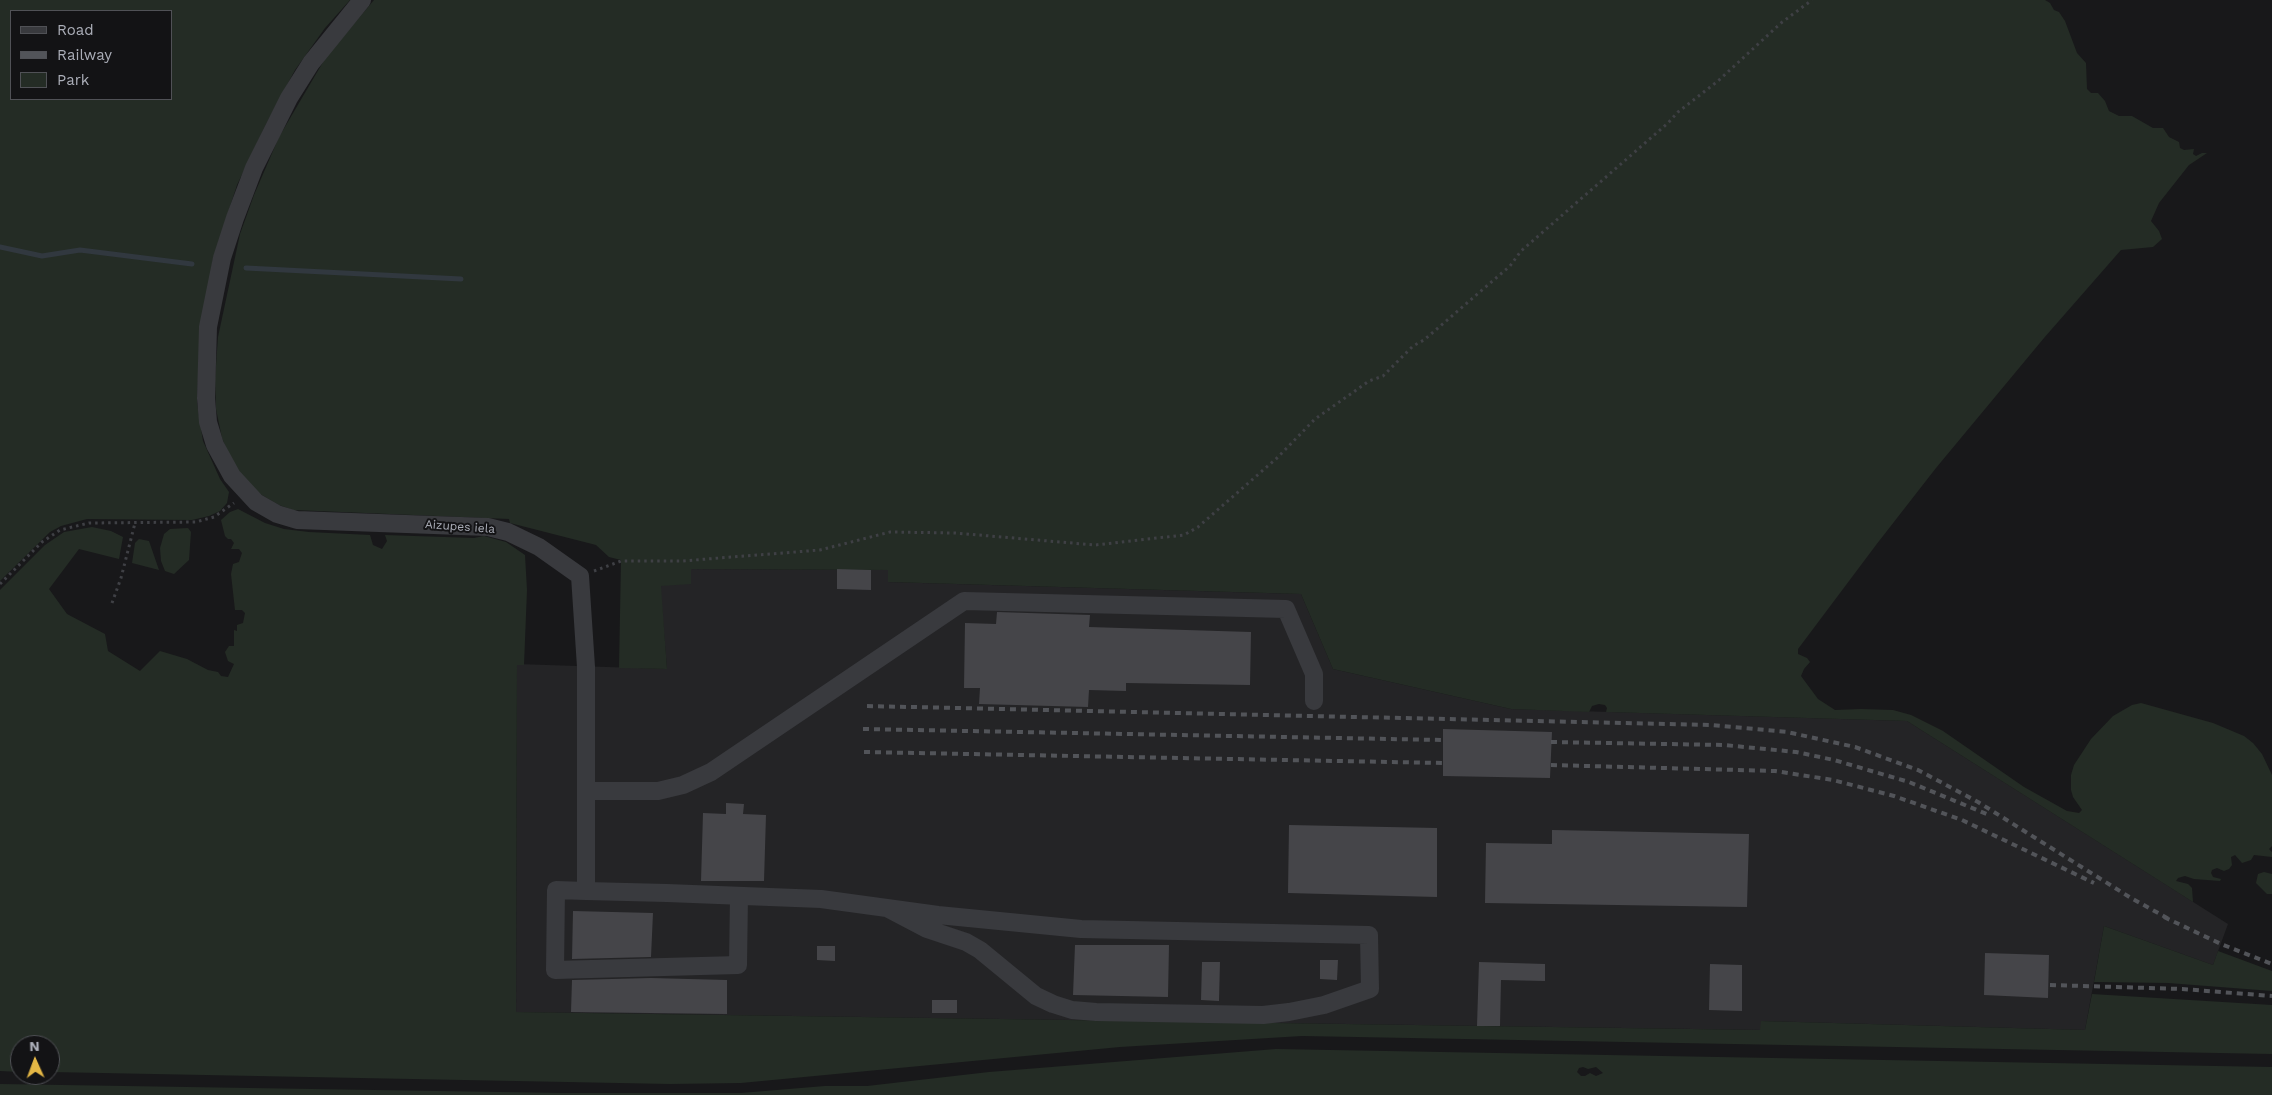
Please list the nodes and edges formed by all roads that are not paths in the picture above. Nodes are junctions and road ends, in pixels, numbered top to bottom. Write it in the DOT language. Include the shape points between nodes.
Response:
graph roads {
  1 [pos="362,0"];
  2 [pos="1314,701"];
  3 [pos="586,791"];
  4 [pos="586,891"];
  5 [pos="739,896"];
  6 [pos="887,908"];
  1 -- 3 [label="street, Aizupes iela" via="311,63 271,132 235,218 213,296 206,360 208,422 225,466 244,491 267,509 297,520 488,527 539,547 580,576 586,667"];
  2 -- 3 [label="street" via="1314,674 1286,609 964,601 711,772 682,786 658,791"];
  3 -- 4 [label="street"];
  4 -- 5 [label="street"];
  4 -- 5 [label="street" via="556,890 555,970 738,965"];
  5 -- 6 [label="street" via="821,899"];
  6 -- 6 [label="street" via="1081,929 1369,935 1370,989 1324,1005 1263,1015 1072,1010 1036,996 966,942 927,929"];
}
